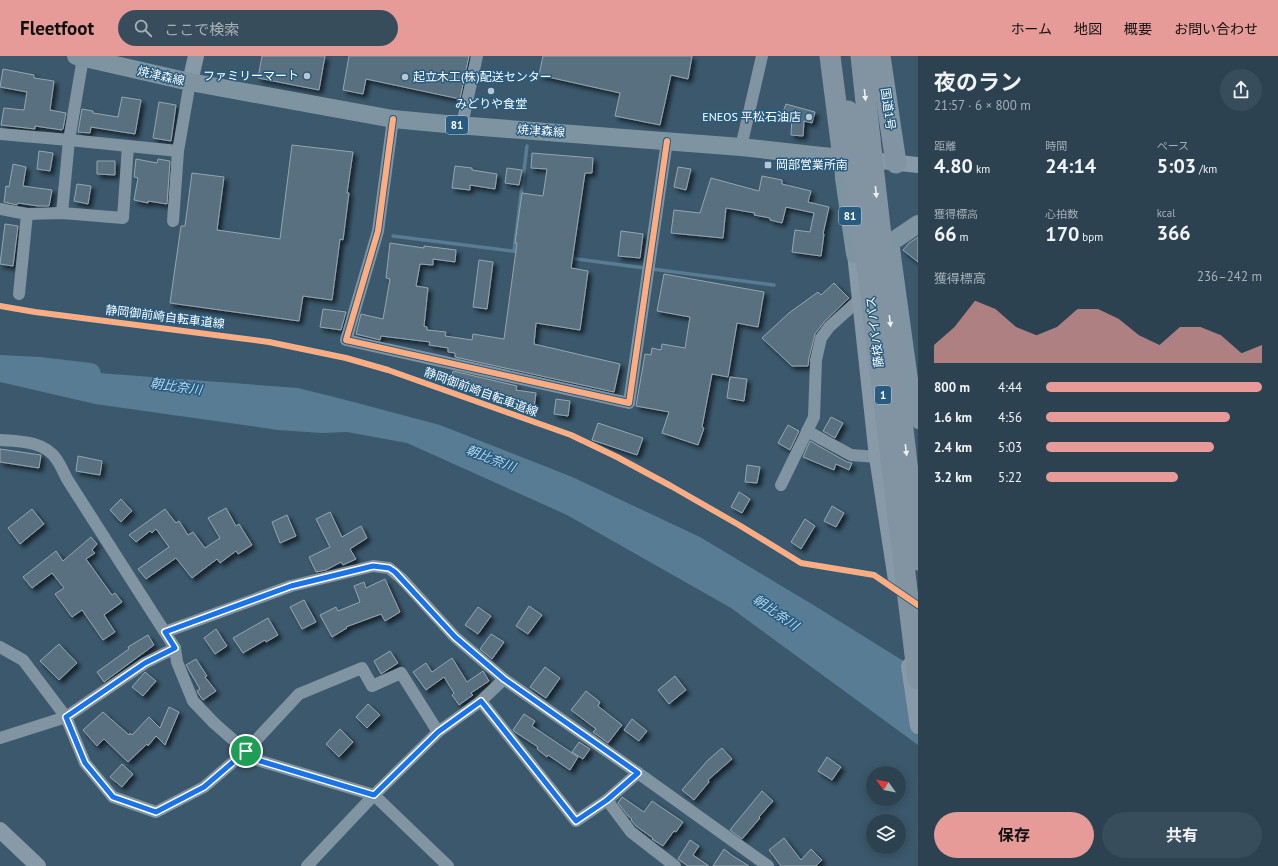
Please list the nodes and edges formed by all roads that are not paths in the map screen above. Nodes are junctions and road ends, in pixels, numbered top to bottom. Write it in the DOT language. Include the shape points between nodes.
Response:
graph roads {
  1 [pos="196,56"];
  2 [pos="477,56"];
  3 [pos="762,56"];
  4 [pos="830,56"];
  5 [pos="842,56"];
  6 [pos="861,56"];
  7 [pos="880,56"];
  8 [pos="80,57"];
  9 [pos="190,82"];
  10 [pos="393,119"];
  11 [pos="457,125"];
  12 [pos="0,134"];
  13 [pos="69,140"];
  14 [pos="667,141"];
  15 [pos="128,146"];
  16 [pos="740,147"];
  17 [pos="178,151"];
  18 [pos="843,158"];
  19 [pos="896,163"];
  20 [pos="918,165"];
  21 [pos="0,209"];
  22 [pos="62,213"];
  23 [pos="27,214"];
  24 [pos="173,221"];
  25 [pos="918,224"];
  26 [pos="893,241"];
  27 [pos="855,254"];
  28 [pos="19,294"];
  29 [pos="860,299"];
  30 [pos="918,423"];
  31 [pos="808,431"];
  32 [pos="0,440"];
  33 [pos="877,458"];
  34 [pos="781,485"];
  35 [pos="918,560"];
  36 [pos="165,632"];
  37 [pos="0,648"];
  38 [pos="175,648"];
  39 [pos="504,679"];
  40 [pos="918,679"];
  41 [pos="481,701"];
  42 [pos="66,717"];
  43 [pos="918,726"];
  44 [pos="438,732"];
  45 [pos="0,738"];
  46 [pos="246,751"];
  47 [pos="638,773"];
  48 [pos="374,795"];
  49 [pos="607,800"];
  50 [pos="0,830"];
  51 [pos="38,866"];
  52 [pos="307,866"];
  53 [pos="448,866"];
  54 [pos="674,866"];
  55 [pos="768,866"];
  1 -- 9 [label="street"];
  2 -- 11 [label="street" via="463,120"];
  3 -- 16 [label="street"];
  4 -- 18 [label="highway"];
  5 -- 40 [label="highway, 藤枝バイパス / 1, bridge"];
  6 -- 35 [label="highway, 藤枝バイパス / 1, one-way, bridge"];
  7 -- 19 [label="highway, 国道1号"];
  8 -- 9 [label="main road, 焼津森線 / 81"];
  8 -- 13 [label="street"];
  9 -- 10 [label="main road, 焼津森線 / 81"];
  9 -- 17 [label="street"];
  10 -- 11 [label="main road, 焼津森線 / 81"];
  10 -- 14 [label="street" via="378,231 346,340 629,403"];
  11 -- 14 [label="main road, 焼津森線 / 81"];
  12 -- 13 [label="street"];
  13 -- 15 [label="street"];
  13 -- 22 [label="street"];
  14 -- 16 [label="main road, 焼津森線 / 81"];
  15 -- 17 [label="street"];
  15 -- 22 [label="street" via="122,218"];
  16 -- 18 [label="main road, 焼津森線 / 81"];
  17 -- 24 [label="street"];
  18 -- 19 [label="street"];
  18 -- 27 [label="main road, 81"];
  19 -- 20 [label="street"];
  21 -- 23 [label="street"];
  22 -- 23 [label="street"];
  23 -- 28 [label="street"];
  25 -- 26 [label="main road"];
  26 -- 27 [label="main road"];
  26 -- 30 [label="street"];
  27 -- 29 [label="street"];
  29 -- 31 [label="street" via="828,327 821,338 816,360 814,417"];
  29 -- 33 [label="street"];
  31 -- 33 [label="street" via="851,455"];
  31 -- 34 [label="street"];
  32 -- 36 [label="street" via="32,442 57,458 67,479"];
  33 -- 43 [label="street"];
  36 -- 38 [label="street"];
  36 -- 39 [label="street" via="291,586 373,566 389,568 455,637"];
  37 -- 42 [label="street" via="23,660"];
  38 -- 42 [label="street" via="145,663"];
  38 -- 46 [label="street" via="177,662 193,701"];
  39 -- 41 [label="street"];
  39 -- 47 [label="street"];
  41 -- 44 [label="street"];
  41 -- 49 [label="street" via="576,821"];
  42 -- 45 [label="street"];
  42 -- 46 [label="street" via="85,763 113,797 156,812 204,787"];
  44 -- 46 [label="street" via="401,673 372,686 362,668 299,694"];
  44 -- 48 [label="street"];
  46 -- 48 [label="street" via="257,760"];
  47 -- 49 [label="street"];
  47 -- 55 [label="street"];
  48 -- 52 [label="street"];
  48 -- 53 [label="street"];
  49 -- 54 [label="street" via="630,832"];
  50 -- 51 [label="street"];
}
